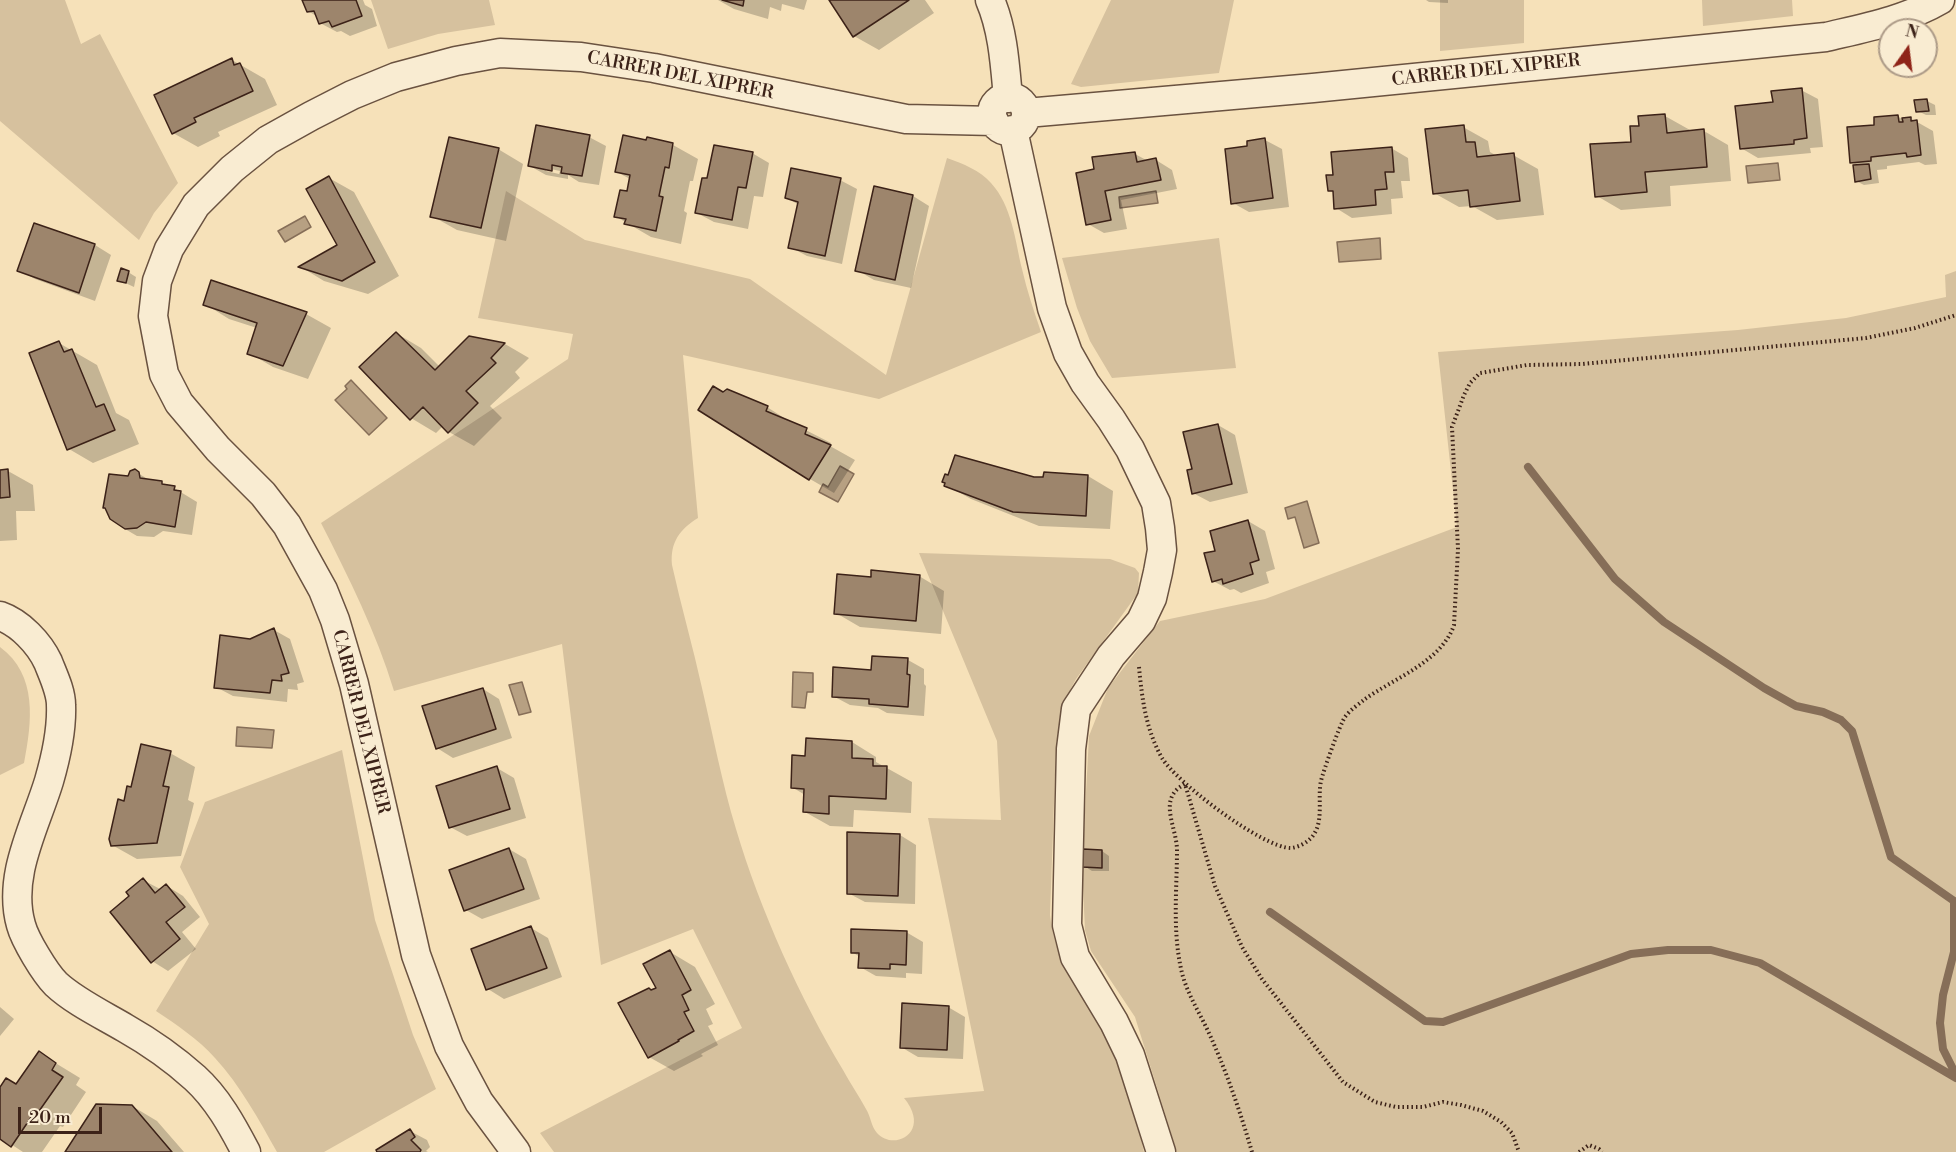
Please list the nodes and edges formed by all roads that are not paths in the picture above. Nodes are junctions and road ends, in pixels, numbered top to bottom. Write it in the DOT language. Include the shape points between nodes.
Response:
graph roads {
  1 [pos="990,0"];
  2 [pos="1940,0"];
  3 [pos="1010,115"];
  4 [pos="0,616"];
  5 [pos="246,1152"];
  6 [pos="516,1152"];
  7 [pos="1161,1152"];
  1 -- 3 [label="street" via="1005,62"];
  2 -- 3 [label="street, CARRER DEL XIPRER" via="1886,21 1826,37"];
  3 -- 6 [label="street, CARRER DEL XIPRER" via="906,119 654,68 582,57 500,53 396,77 352,95 277,135 232,169 196,205 169,249 158,281 153,316 164,375 179,403 287,525 323,590 354,684 416,955 449,1046 479,1101"];
  3 -- 7 [label="street" via="1052,308 1068,353 1130,449 1156,503 1162,550 1152,598 1141,621 1111,656 1076,709 1071,749 1067,925 1075,957 1130,1055"];
  4 -- 5 [label="street" via="30,636 44,652 61,703 50,780 18,877 16,899 21,926 56,983 195,1078 216,1101"];
}
